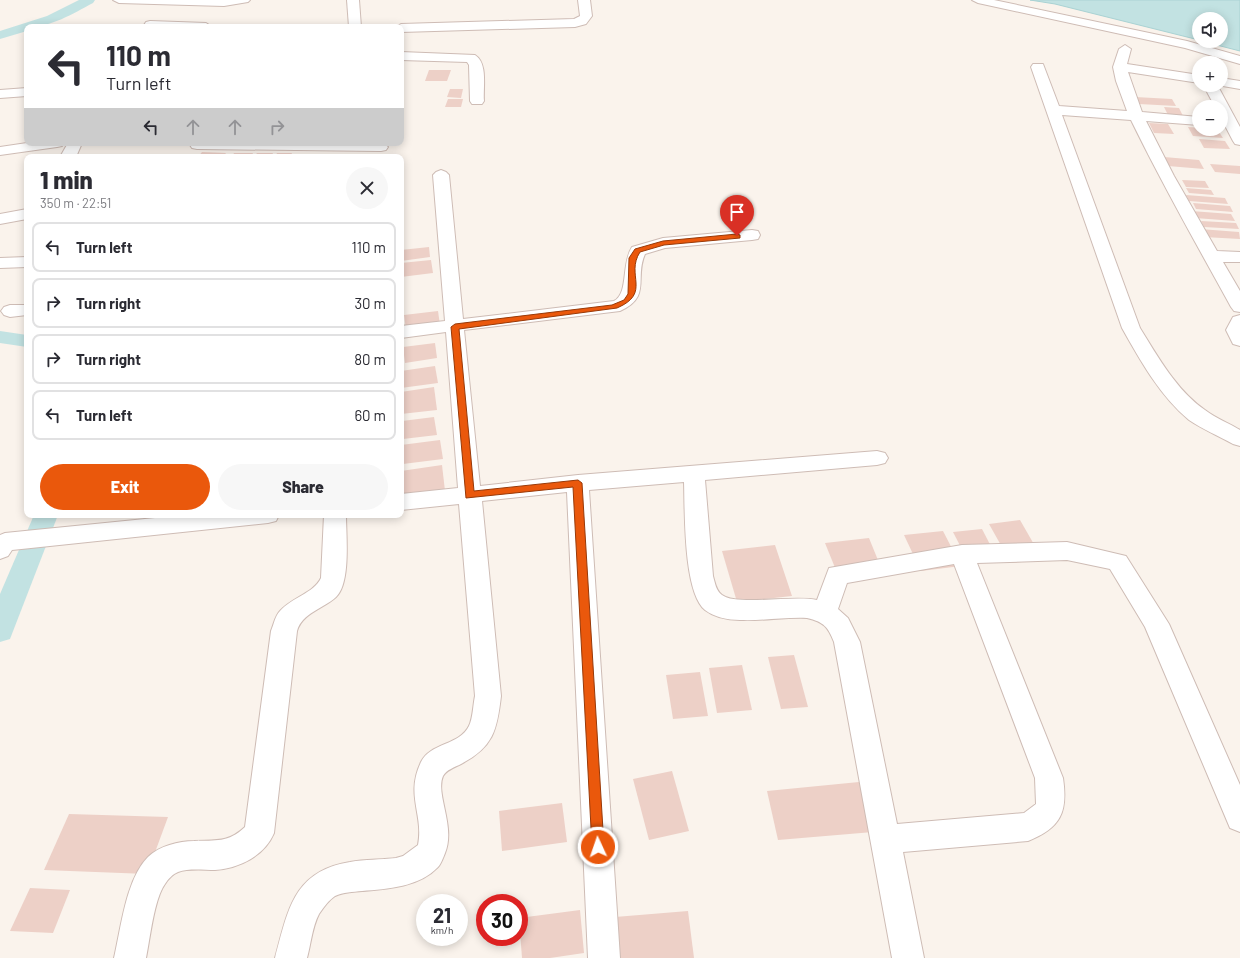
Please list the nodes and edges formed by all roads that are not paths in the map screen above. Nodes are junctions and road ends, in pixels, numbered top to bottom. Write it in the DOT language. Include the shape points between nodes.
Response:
graph roads {
  1 [pos="118,0"];
  2 [pos="244,0"];
  3 [pos="353,0"];
  4 [pos="584,0"];
  5 [pos="978,0"];
  6 [pos="178,1"];
  7 [pos="151,24"];
  8 [pos="355,24"];
  9 [pos="404,28"];
  10 [pos="1125,49"];
  11 [pos="404,56"];
  12 [pos="1240,60"];
  13 [pos="1038,67"];
  14 [pos="1120,67"];
  15 [pos="1192,78"];
  16 [pos="1240,85"];
  17 [pos="1228,86"];
  18 [pos="24,92"];
  19 [pos="0,94"];
  20 [pos="477,101"];
  21 [pos="1053,110"];
  22 [pos="1136,116"];
  23 [pos="1192,121"];
  24 [pos="1228,126"];
  25 [pos="1240,141"];
  26 [pos="36,146"];
  27 [pos="269,146"];
  28 [pos="344,146"];
  29 [pos="381,147"];
  30 [pos="195,148"];
  31 [pos="0,151"];
  32 [pos="441,175"];
  33 [pos="24,215"];
  34 [pos="0,219"];
  35 [pos="752,235"];
  36 [pos="1210,256"];
  37 [pos="1240,257"];
  38 [pos="24,262"];
  39 [pos="0,263"];
  40 [pos="1240,307"];
  41 [pos="1240,321"];
  42 [pos="455,327"];
  43 [pos="404,332"];
  44 [pos="1240,340"];
  45 [pos="1240,439"];
  46 [pos="877,458"];
  47 [pos="694,474"];
  48 [pos="578,483"];
  49 [pos="470,495"];
  50 [pos="404,502"];
  51 [pos="213,518"];
  52 [pos="335,518"];
  53 [pos="195,519"];
  54 [pos="0,550"];
  55 [pos="962,554"];
  56 [pos="825,612"];
  57 [pos="1240,818"];
  58 [pos="885,839"];
  59 [pos="130,958"];
  60 [pos="291,958"];
  61 [pos="604,958"];
  62 [pos="908,958"];
  1 -- 6 [label="street"];
  2 -- 6 [label="street" via="224,3"];
  3 -- 8 [label="street"];
  4 -- 9 [label="street" via="586,16 582,21 575,23"];
  5 -- 12 [label="street" via="1187,45"];
  6 -- 7 [label="street"];
  10 -- 14 [label="street"];
  11 -- 20 [label="street" via="470,58 475,61"];
  13 -- 21 [label="street"];
  14 -- 15 [label="street"];
  14 -- 22 [label="street"];
  16 -- 17 [label="street"];
  18 -- 19 [label="street"];
  21 -- 22 [label="street"];
  21 -- 45 [label="street" via="1131,328 1151,362 1174,392 1198,415"];
  22 -- 23 [label="street"];
  22 -- 36 [label="street"];
  24 -- 25 [label="street"];
  26 -- 31 [label="street"];
  27 -- 30 [label="street"];
  28 -- 29 [label="street"];
  32 -- 42 [label="street"];
  33 -- 34 [label="street"];
  35 -- 42 [label="street" via="663,243 638,251 633,258 632,294 626,301 614,307"];
  36 -- 37 [label="street"];
  36 -- 40 [label="street"];
  38 -- 39 [label="street"];
  41 -- 44 [label="street" via="1235,330"];
  42 -- 43 [label="street"];
  42 -- 49 [label="street"];
  46 -- 47 [label="street"];
  47 -- 48 [label="street"];
  47 -- 56 [label="street" via="701,576 705,593 715,604 731,610 806,608"];
  48 -- 49 [label="street"];
  48 -- 61 [label="street"];
  49 -- 50 [label="street"];
  49 -- 60 [label="street" via="488,696 480,734 472,745 443,759 432,769 428,783 435,835 429,855 414,868 398,874 351,876 331,882 314,894 302,915"];
  51 -- 53 [label="street"];
  52 -- 59 [label="street" via="333,578 328,590 296,611 288,619 284,631 259,833 248,845 227,854 184,855 165,862 153,875 147,890"];
  53 -- 54 [label="street" via="5,542"];
  55 -- 56 [label="street" via="838,575"];
  55 -- 57 [label="street" via="1067,551 1118,562 1156,624"];
  55 -- 58 [label="street" via="1049,778 1052,804 1044,818 1028,827"];
  56 -- 58 [label="street" via="837,622 847,642"];
  58 -- 62 [label="street"];
}
